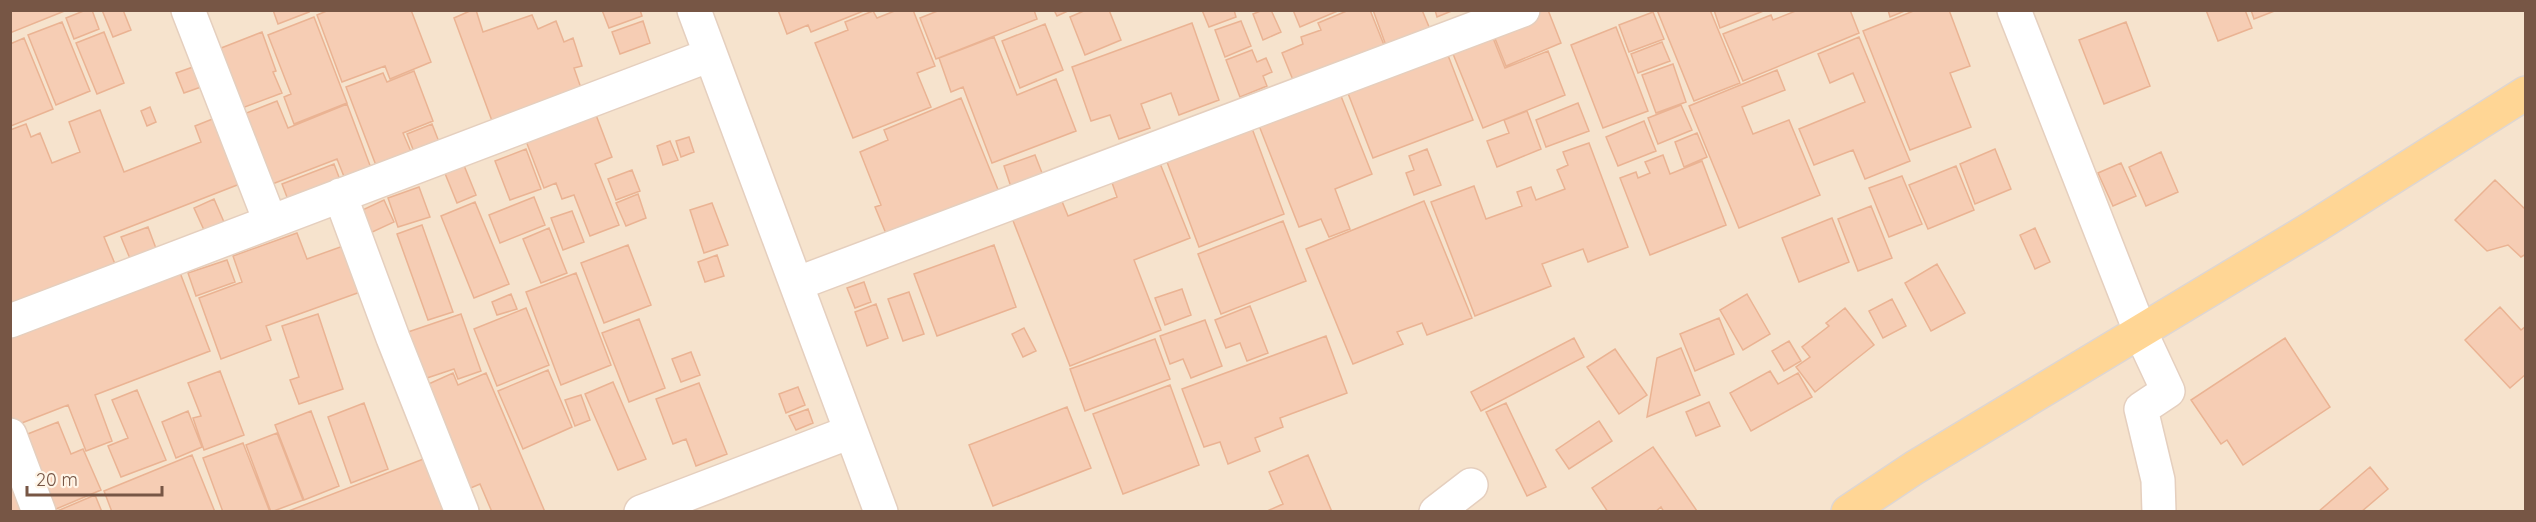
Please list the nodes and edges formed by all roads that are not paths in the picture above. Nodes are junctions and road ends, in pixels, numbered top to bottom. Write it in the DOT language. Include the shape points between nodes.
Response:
graph roads {
  1 [pos="188,10"];
  2 [pos="694,10"];
  3 [pos="1522,10"];
  4 [pos="2014,10"];
  5 [pos="710,55"];
  6 [pos="2526,93"];
  7 [pos="340,195"];
  8 [pos="270,221"];
  9 [pos="796,284"];
  10 [pos="10,321"];
  11 [pos="2140,331"];
  12 [pos="850,432"];
  13 [pos="10,435"];
  14 [pos="1471,485"];
  15 [pos="648,510"];
  16 [pos="39,512"];
  17 [pos="462,512"];
  18 [pos="881,512"];
  19 [pos="1436,512"];
  20 [pos="1848,512"];
  21 [pos="2159,512"];
  1 -- 8 [label="street"];
  2 -- 5 [label="street"];
  3 -- 9 [label="street"];
  4 -- 11 [label="street"];
  5 -- 7 [label="street"];
  5 -- 9 [label="street"];
  6 -- 11 [label="main road" via="2318,225"];
  7 -- 8 [label="street"];
  7 -- 17 [label="street"];
  8 -- 10 [label="street"];
  9 -- 12 [label="street"];
  11 -- 20 [label="main road"];
  11 -- 21 [label="street" via="2168,391 2141,410 2158,480"];
  12 -- 15 [label="street"];
  12 -- 18 [label="street"];
  13 -- 16 [label="street"];
  14 -- 19 [label="street"];
}
